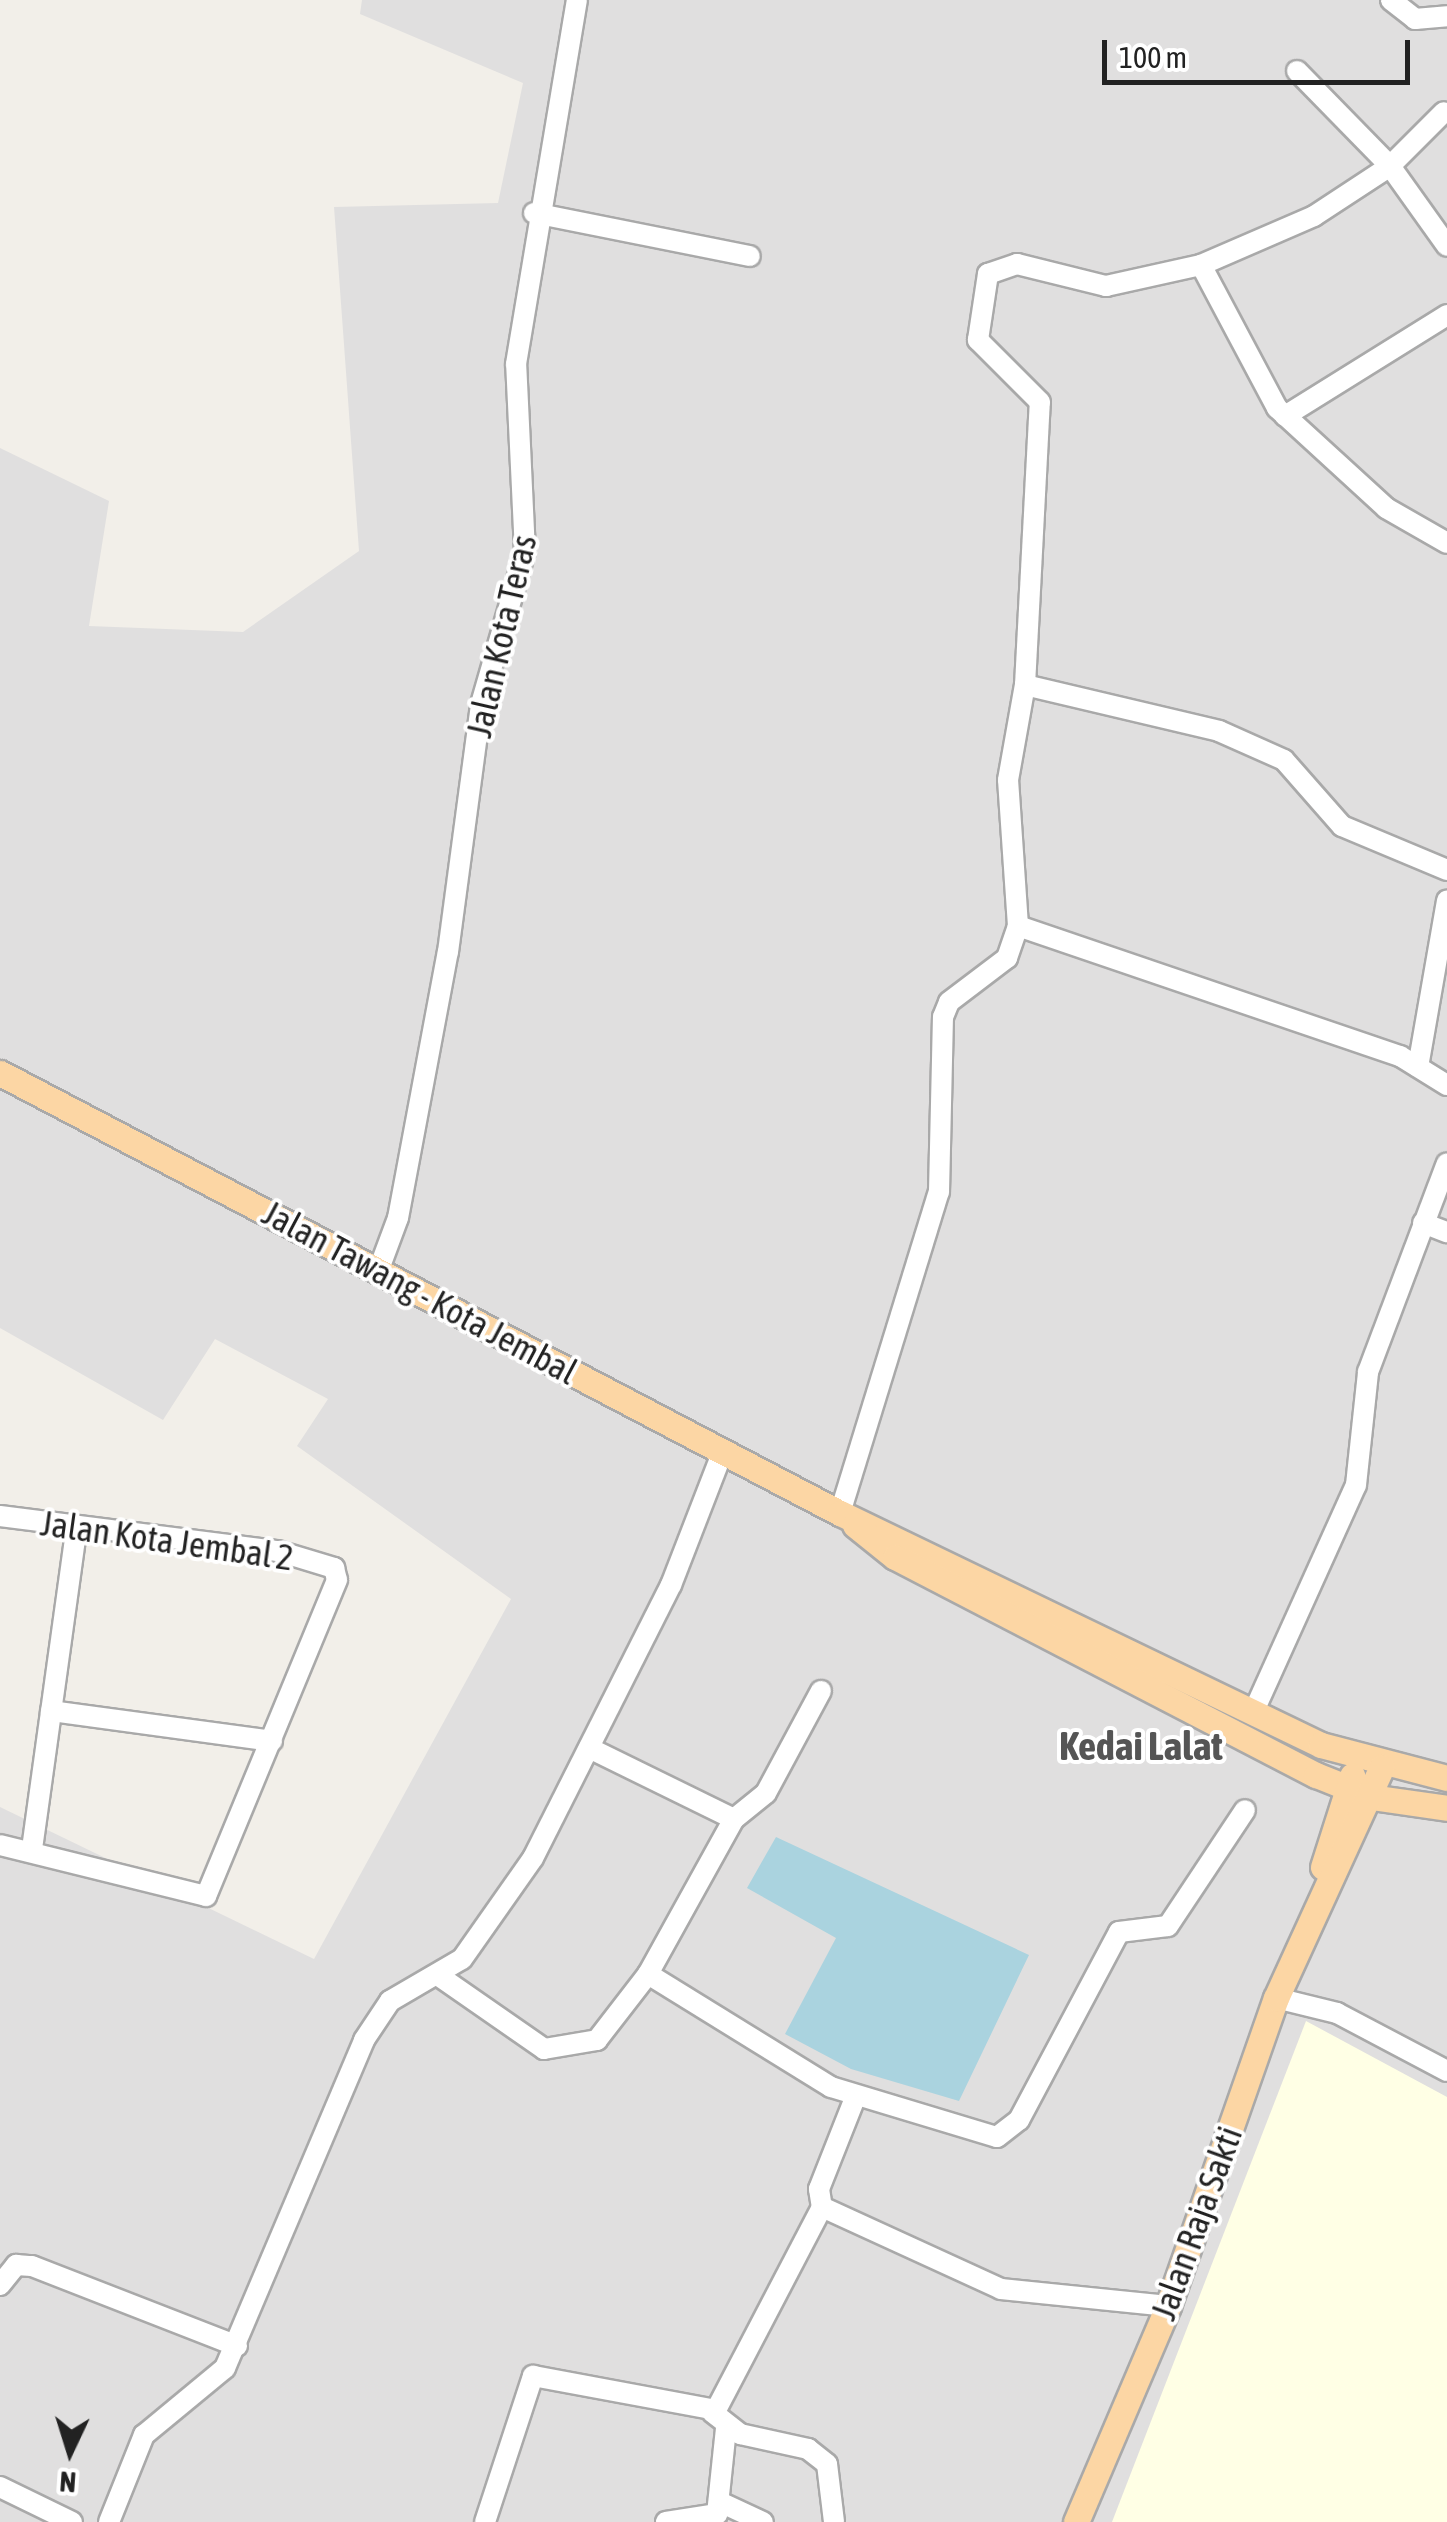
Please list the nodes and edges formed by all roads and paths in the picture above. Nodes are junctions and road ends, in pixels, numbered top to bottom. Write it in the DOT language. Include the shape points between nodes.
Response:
graph roads {
  1 [pos="576,0"];
  2 [pos="1391,0"];
  3 [pos="1447,16"];
  4 [pos="1298,72"];
  5 [pos="1444,112"];
  6 [pos="1390,166"];
  7 [pos="534,213"];
  8 [pos="1447,246"];
  9 [pos="750,256"];
  10 [pos="1201,265"];
  11 [pos="1447,315"];
  12 [pos="1285,416"];
  13 [pos="1447,543"];
  14 [pos="1025,685"];
  15 [pos="1447,870"];
  16 [pos="1447,900"];
  17 [pos="1018,926"];
  18 [pos="1418,1067"];
  19 [pos="0,1073"];
  20 [pos="1447,1085"];
  21 [pos="1447,1163"];
  22 [pos="1422,1223"];
  23 [pos="1447,1232"];
  24 [pos="378,1269"];
  25 [pos="722,1451"];
  26 [pos="840,1512"];
  27 [pos="0,1516"];
  28 [pos="76,1526"];
  29 [pos="821,1691"];
  30 [pos="51,1711"];
  31 [pos="1253,1713"];
  32 [pos="272,1740"];
  33 [pos="589,1748"];
  34 [pos="1370,1763"];
  35 [pos="1316,1775"];
  36 [pos="1447,1778"];
  37 [pos="1360,1793"];
  38 [pos="1414,1805"];
  39 [pos="1447,1808"];
  40 [pos="1244,1810"];
  41 [pos="734,1819"];
  42 [pos="0,1845"];
  43 [pos="32,1849"];
  44 [pos="1336,1850"];
  45 [pos="648,1974"];
  46 [pos="439,1976"];
  47 [pos="1276,1998"];
  48 [pos="1447,2071"];
  49 [pos="855,2098"];
  50 [pos="822,2207"];
  51 [pos="0,2285"];
  52 [pos="1168,2306"];
  53 [pos="237,2346"];
  54 [pos="719,2420"];
  55 [pos="0,2487"];
  56 [pos="722,2503"];
  57 [pos="72,2522"];
  58 [pos="109,2522"];
  59 [pos="484,2522"];
  60 [pos="666,2522"];
  61 [pos="763,2522"];
  62 [pos="834,2522"];
  63 [pos="1076,2522"];
  1 -- 7 [label="street, Jalan Kota Teras"];
  2 -- 3 [label="street" via="1414,18"];
  4 -- 6 [label="street"];
  5 -- 6 [label="street"];
  6 -- 8 [label="street"];
  6 -- 10 [label="street" via="1314,216"];
  7 -- 9 [label="street"];
  7 -- 24 [label="street, Jalan Kota Teras" via="516,364 525,552 481,704 448,952 398,1218"];
  10 -- 12 [label="street"];
  10 -- 14 [label="street" via="1106,286 1018,264 988,274 978,340 1040,402"];
  11 -- 12 [label="street"];
  12 -- 13 [label="street" via="1386,508"];
  14 -- 15 [label="street" via="1219,731 1284,760 1342,826"];
  14 -- 17 [label="street" via="1008,780"];
  16 -- 18 [label="street"];
  17 -- 18 [label="street"];
  17 -- 26 [label="street" via="1007,958 949,1002 943,1017 938,1192"];
  18 -- 20 [label="street"];
  19 -- 24 [label="main road, Jalan Tawang - Kota Jembal"];
  21 -- 22 [label="street"];
  22 -- 23 [label="street"];
  22 -- 31 [label="street" via="1368,1372 1356,1485"];
  24 -- 25 [label="main road, Jalan Tawang - Kota Jembal"];
  25 -- 26 [label="main road, Jalan Tawang - Kota Jembal"];
  25 -- 33 [label="street" via="671,1586"];
  26 -- 31 [label="main road, Jalan Tawang - Kota Jembal"];
  26 -- 35 [label="main road, Jalan Tawang - Kota Jembal" via="894,1557"];
  27 -- 28 [label="street, Jalan Kota Jembal 2"];
  28 -- 30 [label="street"];
  28 -- 32 [label="street, Jalan Kota Jembal 2" via="278,1551 334,1568 334,1592"];
  29 -- 41 [label="street" via="766,1793"];
  30 -- 32 [label="street"];
  30 -- 43 [label="street"];
  31 -- 34 [label="main road, Jalan Tawang - Kota Jembal"];
  32 -- 43 [label="street" via="206,1896"];
  33 -- 41 [label="street"];
  33 -- 46 [label="street" via="484,1934"];
  34 -- 36 [label="main road, Jalan Tawang - Kota Jembal"];
  34 -- 37 [label="main road, Jalan Raja Sakti"];
  35 -- 37 [label="main road, Jalan Tawang - Kota Jembal"];
  35 -- 44 [label="main road"];
  37 -- 38 [label="main road, Jalan Tawang - Kota Jembal"];
  37 -- 44 [label="main road, Jalan Raja Sakti"];
  38 -- 39 [label="main road, Jalan Tawang - Kota Jembal"];
  38 -- 44 [label="main road"];
  40 -- 49 [label="street" via="1168,1926 1119,1932 1008,2132 985,2135"];
  41 -- 45 [label="street"];
  42 -- 43 [label="street"];
  44 -- 47 [label="main road, Jalan Raja Sakti"];
  45 -- 46 [label="street" via="597,2040 561,2052 518,2036"];
  45 -- 49 [label="street"];
  46 -- 53 [label="street" via="390,2001 364,2040"];
  47 -- 48 [label="street" via="1336,2013"];
  47 -- 52 [label="main road, Jalan Raja Sakti"];
  49 -- 50 [label="street" via="819,2190"];
  50 -- 52 [label="street" via="1001,2289"];
  50 -- 54 [label="street"];
  51 -- 53 [label="street" via="16,2265 32,2266"];
  52 -- 63 [label="main road, Jalan Raja Sakti"];
  53 -- 58 [label="street" via="210,2388 144,2436"];
  54 -- 56 [label="street"];
  54 -- 59 [label="street" via="533,2376"];
  54 -- 62 [label="street" via="808,2449 827,2464"];
  55 -- 57 [label="street"];
  56 -- 60 [label="street" via="704,2519"];
  56 -- 61 [label="street"];
}
